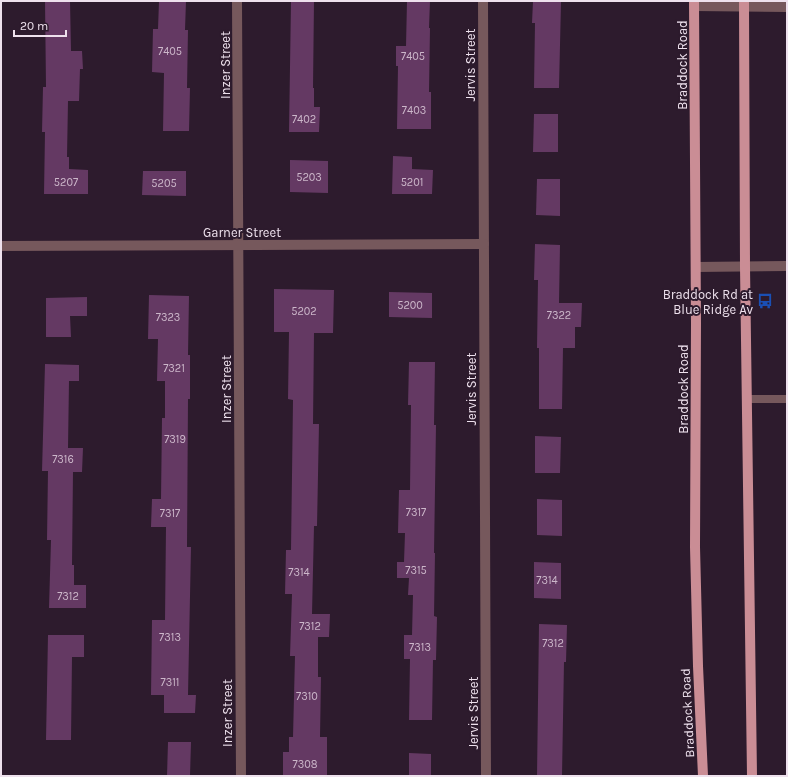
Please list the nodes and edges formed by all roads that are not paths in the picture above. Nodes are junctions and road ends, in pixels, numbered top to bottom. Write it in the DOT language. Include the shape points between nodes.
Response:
graph roads {
  1 [pos="237,1"];
  2 [pos="483,1"];
  3 [pos="694,4"];
  4 [pos="744,4"];
  5 [pos="787,7"];
  6 [pos="484,244"];
  7 [pos="238,245"];
  8 [pos="1,246"];
  9 [pos="787,266"];
  10 [pos="696,267"];
  11 [pos="745,267"];
  12 [pos="747,399"];
  13 [pos="787,399"];
  14 [pos="241,776"];
  15 [pos="486,776"];
  16 [pos="703,776"];
  17 [pos="752,776"];
  1 -- 7 [label="street, Inzer Street"];
  2 -- 6 [label="street, Jervis Street"];
  3 -- 4 [label="street"];
  3 -- 10 [label="main road, Braddock Road"];
  4 -- 5 [label="street"];
  4 -- 11 [label="main road"];
  6 -- 7 [label="street, Garner Street"];
  6 -- 15 [label="street, Jervis Street"];
  7 -- 8 [label="street, Garner Street"];
  7 -- 14 [label="street, Inzer Street"];
  9 -- 11 [label="street"];
  10 -- 11 [label="street"];
  10 -- 16 [label="main road, Braddock Road" via="695,548"];
  11 -- 12 [label="main road"];
  12 -- 13 [label="lane"];
  12 -- 17 [label="main road"];
}
